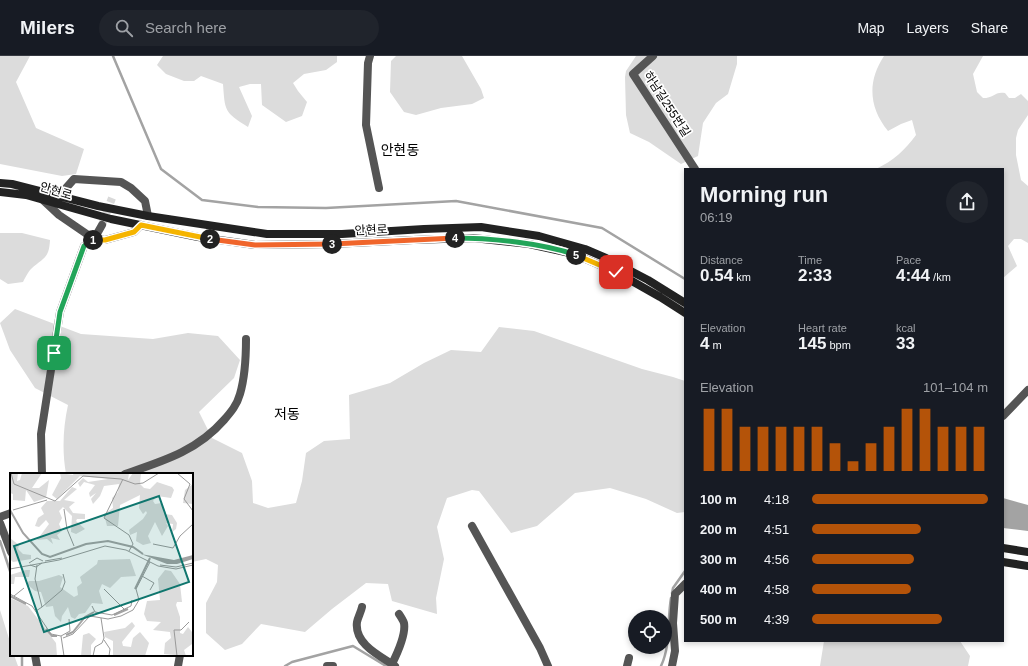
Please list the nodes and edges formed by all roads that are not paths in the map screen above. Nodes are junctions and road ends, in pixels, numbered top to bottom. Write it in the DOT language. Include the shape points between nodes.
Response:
graph roads {
  1 [pos="370,56"];
  2 [pos="653,56"];
  3 [pos="694,168"];
  4 [pos="0,183"];
  5 [pos="380,188"];
  6 [pos="0,192"];
  7 [pos="59,196"];
  8 [pos="43,200"];
  9 [pos="148,216"];
  10 [pos="102,225"];
  11 [pos="141,225"];
  12 [pos="94,239"];
  13 [pos="684,302"];
  14 [pos="684,312"];
  15 [pos="246,339"];
  16 [pos="1028,390"];
  17 [pos="1004,415"];
  18 [pos="42,473"];
  19 [pos="128,473"];
  20 [pos="10,513"];
  21 [pos="0,517"];
  22 [pos="0,523"];
  23 [pos="472,526"];
  24 [pos="1004,548"];
  25 [pos="10,549"];
  26 [pos="1028,552"];
  27 [pos="1004,562"];
  28 [pos="1028,566"];
  29 [pos="684,585"];
  30 [pos="362,607"];
  31 [pos="399,614"];
  32 [pos="35,656"];
  33 [pos="180,656"];
  34 [pos="629,658"];
  35 [pos="394,665"];
  36 [pos="37,666"];
  37 [pos="178,666"];
  38 [pos="328,666"];
  39 [pos="333,666"];
  40 [pos="548,666"];
  41 [pos="627,666"];
  42 [pos="672,666"];
  1 -- 5 [label="street" via="366,125"];
  2 -- 3 [label="street, 하남길255번길" via="633,74"];
  4 -- 7 [label="street, 안현로"];
  6 -- 8 [label="street, 안현로"];
  7 -- 9 [label="street, 안현로"];
  7 -- 9 [label="street" via="74,179 121,182 145,201"];
  8 -- 11 [label="street, 안현로"];
  8 -- 12 [label="street" via="59,215"];
  9 -- 13 [label="street, 안현로" via="267,234 342,234 481,227 539,236 606,258"];
  10 -- 12 [label="street"];
  11 -- 12 [label="street" via="134,232 105,240"];
  11 -- 14 [label="street, 안현로" via="255,245 473,238 529,244 574,254 616,272"];
  12 -- 18 [label="street" via="84,246 60,312 41,434"];
  15 -- 19 [label="street" via="240,394 234,408 222,422 208,436 187,450"];
  16 -- 17 [label="street"];
  20 -- 21 [label="street"];
  22 -- 25 [label="street"];
  23 -- 40 [label="street"];
  24 -- 26 [label="street"];
  27 -- 28 [label="street"];
  29 -- 42 [label="street" via="675,594 675,651"];
  30 -- 35 [label="street" via="357,623 359,635 368,648"];
  31 -- 35 [label="street" via="404,624"];
  32 -- 36 [label="street"];
  33 -- 37 [label="street"];
  34 -- 41 [label="street"];
  38 -- 39 [label="street"];
}
